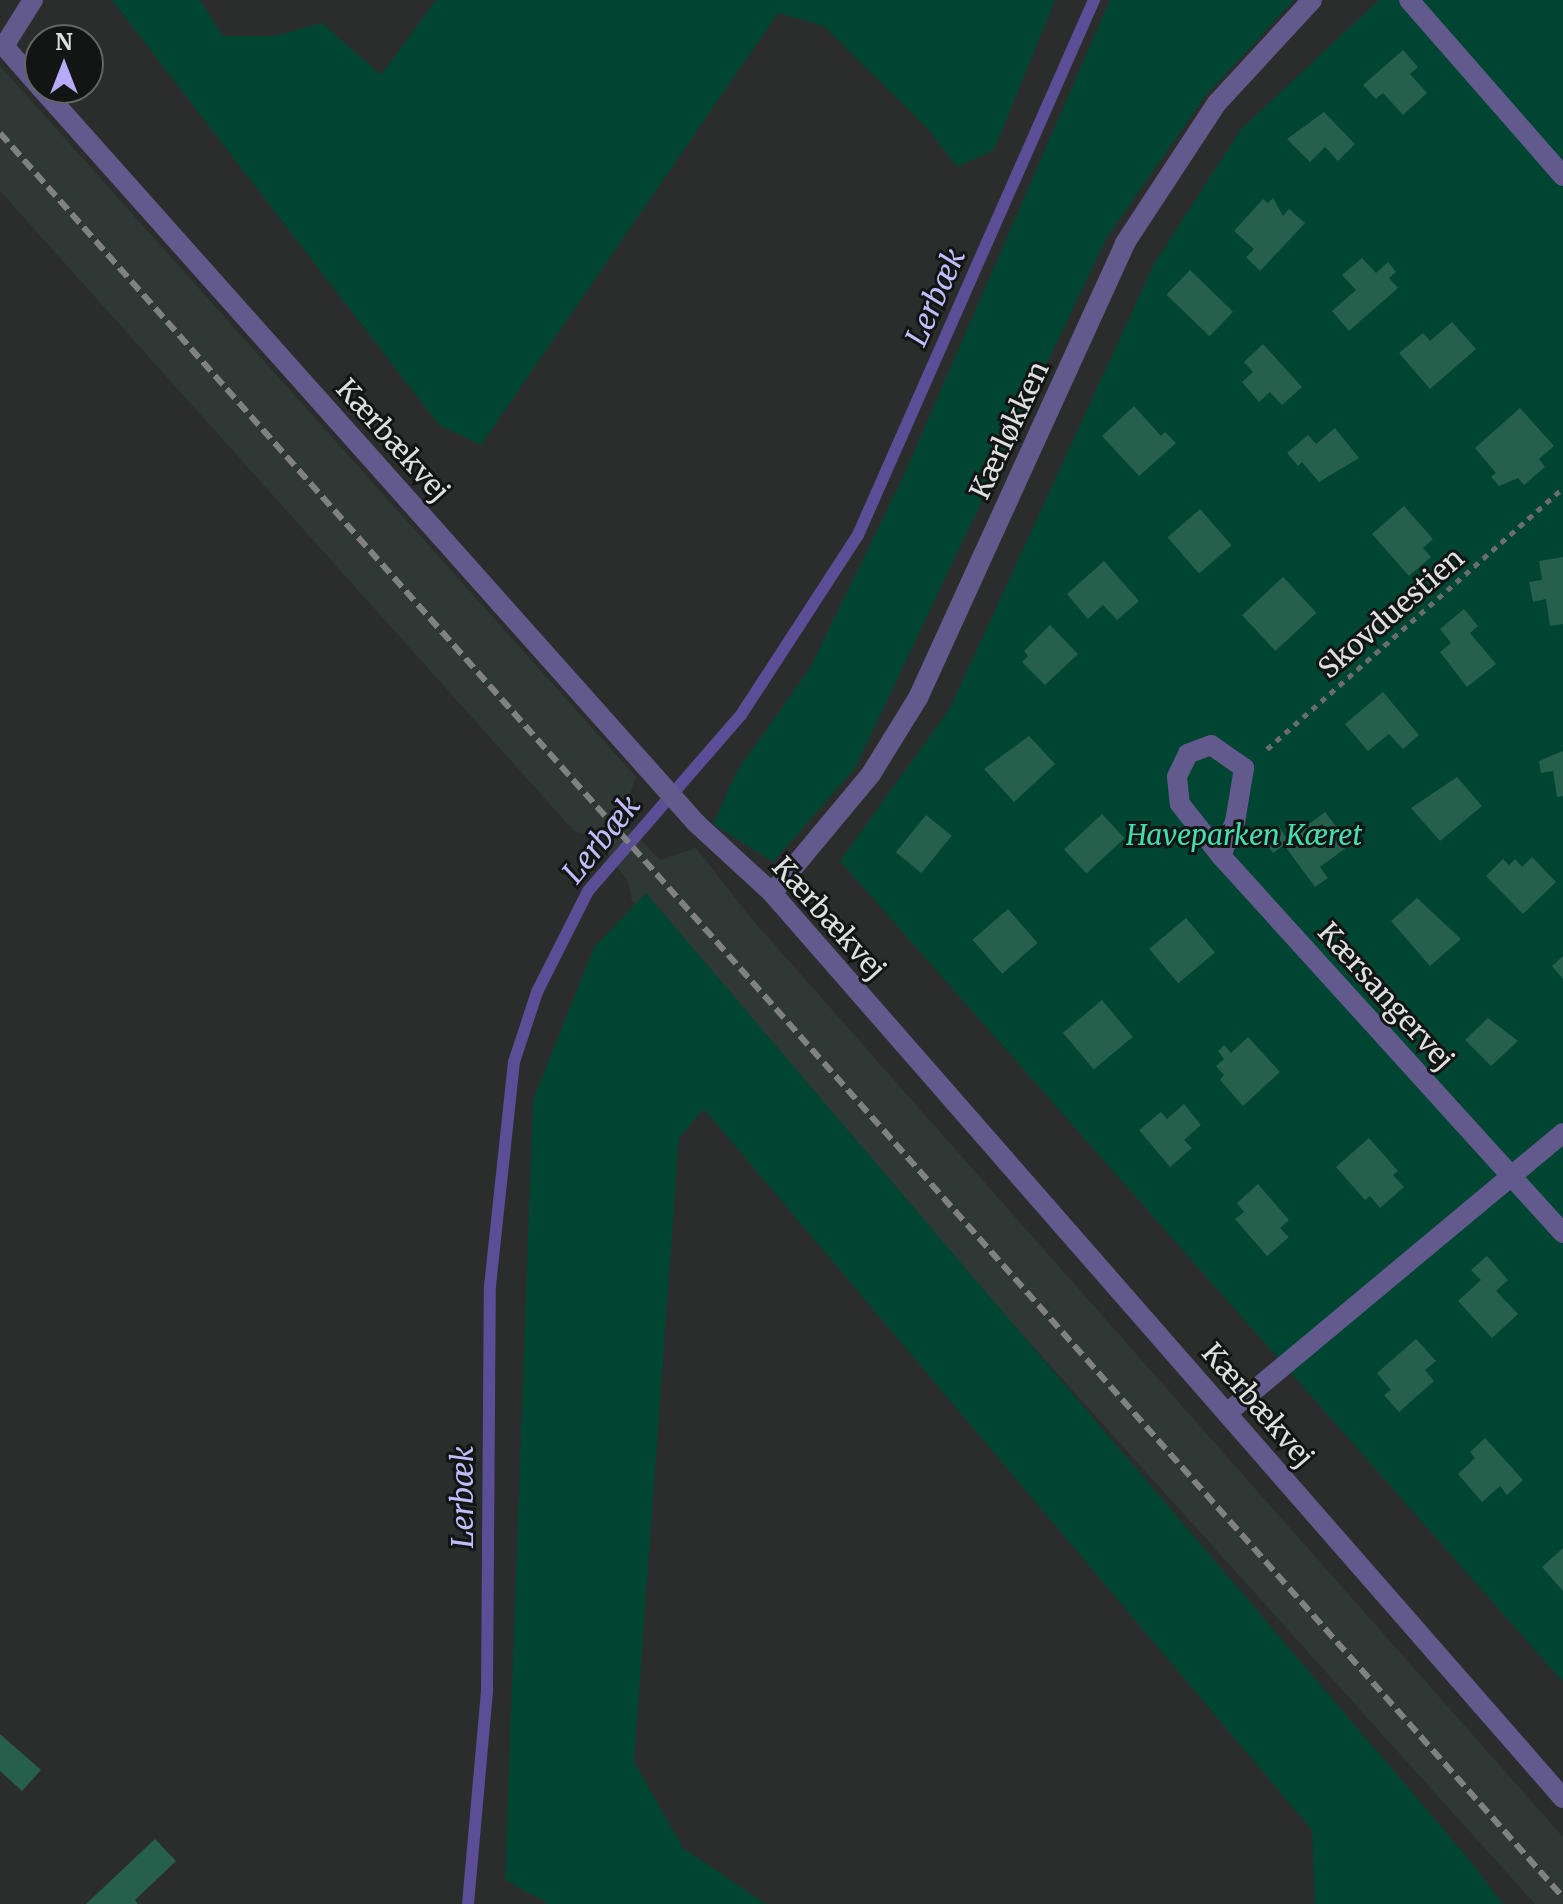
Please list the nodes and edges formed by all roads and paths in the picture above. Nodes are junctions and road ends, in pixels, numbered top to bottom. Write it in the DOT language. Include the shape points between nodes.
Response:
graph roads {
  1 [pos="33,0"];
  2 [pos="1312,0"];
  3 [pos="1409,0"];
  4 [pos="24,68"];
  5 [pos="56,104"];
  6 [pos="1563,176"];
  7 [pos="1563,488"];
  8 [pos="1244,768"];
  9 [pos="1221,856"];
  10 [pos="772,893"];
  11 [pos="1563,1133"];
  12 [pos="1510,1174"];
  13 [pos="1563,1233"];
  14 [pos="1227,1413"];
  15 [pos="1563,1798"];
  1 -- 4 [label="street, Kærbækvej" via="4,46"];
  2 -- 10 [label="street, Kærløkken" via="1217,103 1125,243 918,698 871,774"];
  3 -- 6 [label="street"];
  5 -- 10 [label="street, Kærbækvej" via="696,823"];
  7 -- 8 [label="path, Skovduestien"];
  8 -- 9 [label="street" via="1238,811"];
  8 -- 9 [label="street, Kærsangervej" via="1211,745 1188,754 1177,777 1180,804"];
  9 -- 12 [label="street, Kærsangervej"];
  10 -- 14 [label="street, Kærbækvej"];
  11 -- 12 [label="street"];
  12 -- 13 [label="street, Kærsangervej"];
  12 -- 14 [label="street"];
  14 -- 15 [label="street, Kærbækvej"];
}
